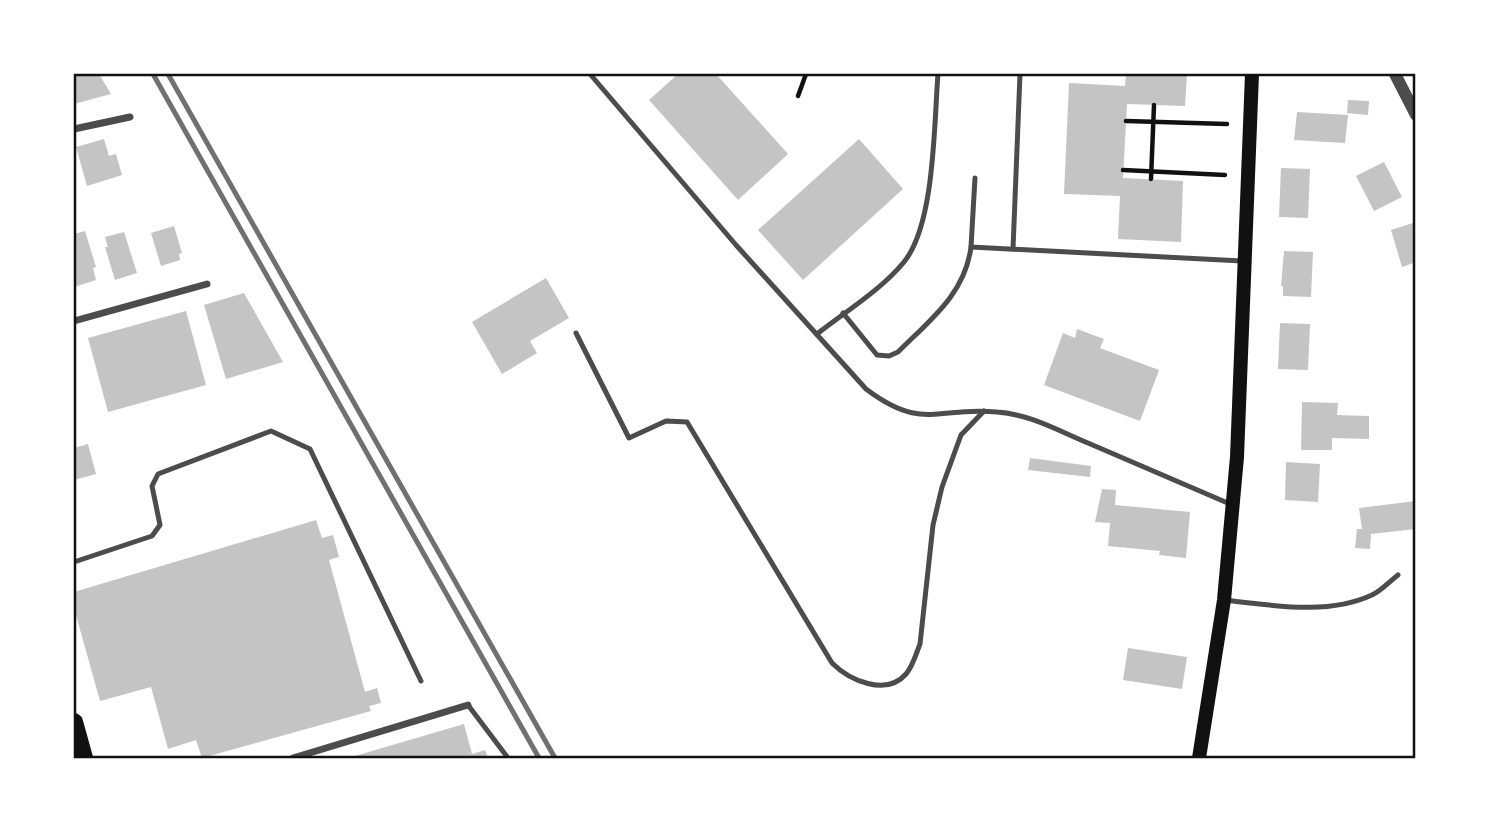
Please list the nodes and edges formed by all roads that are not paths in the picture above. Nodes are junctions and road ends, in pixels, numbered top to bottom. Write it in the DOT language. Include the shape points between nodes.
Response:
graph roads {
  1 [pos="590,74"];
  2 [pos="938,74"];
  3 [pos="1020,74"];
  4 [pos="1252,74"];
  5 [pos="1395,74"];
  6 [pos="1416,115"];
  7 [pos="130,117"];
  8 [pos="74,129"];
  9 [pos="975,177"];
  10 [pos="971,247"];
  11 [pos="1013,249"];
  12 [pos="1245,261"];
  13 [pos="207,284"];
  14 [pos="843,313"];
  15 [pos="74,321"];
  16 [pos="576,333"];
  17 [pos="817,334"];
  18 [pos="984,411"];
  19 [pos="1233,505"];
  20 [pos="74,562"];
  21 [pos="1398,575"];
  22 [pos="1224,600"];
  23 [pos="421,681"];
  24 [pos="468,705"];
  25 [pos="74,724"];
  26 [pos="84,758"];
  27 [pos="293,758"];
  28 [pos="508,758"];
  29 [pos="1199,758"];
  1 -- 17 [label="lane"];
  2 -- 14 [label="lane" via="926,212 917,241 897,270"];
  3 -- 11 [label="lane"];
  4 -- 12 [label="main road"];
  5 -- 6 [label="street"];
  7 -- 8 [label="street"];
  9 -- 10 [label="lane"];
  10 -- 11 [label="lane"];
  10 -- 14 [label="lane" via="969,267 950,301 898,352 877,355"];
  11 -- 12 [label="lane"];
  12 -- 19 [label="main road"];
  13 -- 15 [label="street"];
  14 -- 17 [label="lane"];
  16 -- 18 [label="lane" via="629,438 666,421 687,422 832,663 844,676 867,684 887,684 905,676 914,661 942,488 961,435"];
  17 -- 18 [label="lane" via="866,389 895,409 927,416"];
  18 -- 19 [label="lane" via="1028,418"];
  19 -- 22 [label="main road"];
  20 -- 23 [label="lane" via="152,536 160,525 152,486 158,474 271,431 310,449"];
  21 -- 22 [label="lane" via="1373,595 1329,606 1298,608"];
  22 -- 29 [label="main road"];
  24 -- 27 [label="street"];
  24 -- 28 [label="lane"];
  25 -- 26 [label="main road"];
}
